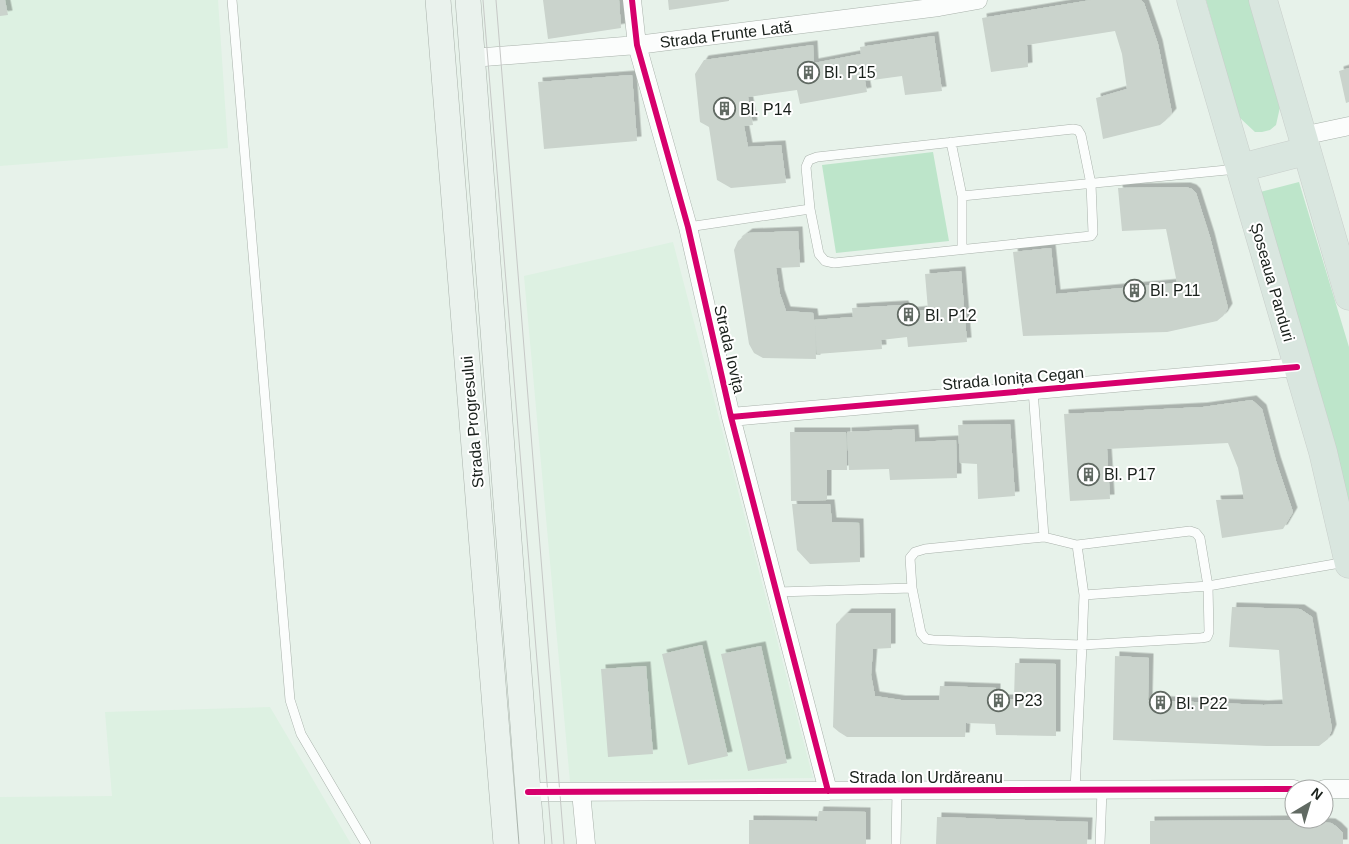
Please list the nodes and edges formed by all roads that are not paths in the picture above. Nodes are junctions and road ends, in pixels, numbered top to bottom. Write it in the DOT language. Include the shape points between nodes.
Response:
graph roads {
  1 [pos="232,0"];
  2 [pos="438,0"];
  3 [pos="468,0"];
  4 [pos="632,0"];
  5 [pos="978,0"];
  6 [pos="1191,0"];
  7 [pos="1263,0"];
  8 [pos="637,45"];
  9 [pos="472,58"];
  10 [pos="443,61"];
  11 [pos="1349,126"];
  12 [pos="951,142"];
  13 [pos="1304,143"];
  14 [pos="1240,168"];
  15 [pos="1091,184"];
  16 [pos="962,196"];
  17 [pos="810,209"];
  18 [pos="688,227"];
  19 [pos="962,248"];
  20 [pos="1347,279"];
  21 [pos="1297,368"];
  22 [pos="1034,390"];
  23 [pos="731,416"];
  24 [pos="1044,537"];
  25 [pos="1077,545"];
  26 [pos="1349,563"];
  27 [pos="1208,586"];
  28 [pos="912,588"];
  29 [pos="777,592"];
  30 [pos="1084,595"];
  31 [pos="1082,645"];
  32 [pos="1284,789"];
  33 [pos="1334,789"];
  34 [pos="1349,789"];
  35 [pos="897,790"];
  36 [pos="1075,790"];
  37 [pos="1102,790"];
  38 [pos="828,791"];
  39 [pos="528,792"];
  40 [pos="581,792"];
  41 [pos="502,793"];
  42 [pos="366,844"];
  43 [pos="506,844"];
  44 [pos="532,844"];
  45 [pos="586,844"];
  46 [pos="896,844"];
  47 [pos="1100,844"];
  1 -- 42 [label="lane" via="290,700 301,734"];
  2 -- 10 [label="main road, Strada Progresului"];
  3 -- 9 [label="main road, Strada Progresului"];
  4 -- 8 [label="street, Strada Iovița"];
  5 -- 8 [label="street, Strada Frunte Lată"];
  6 -- 14 [label="main road, Șoseaua Panduri"];
  7 -- 13 [label="main road"];
  8 -- 9 [label="street, Strada Frunte Lată"];
  8 -- 18 [label="street, Strada Iovița"];
  9 -- 10 [label="main road"];
  9 -- 39 [label="main road, Strada Progresului"];
  10 -- 41 [label="main road, Strada Progresului"];
  11 -- 13 [label="street"];
  12 -- 15 [label="lane" via="1078,130"];
  12 -- 16 [label="lane"];
  12 -- 17 [label="lane" via="809,160 806,167"];
  13 -- 14 [label="main road"];
  13 -- 20 [label="main road"];
  14 -- 15 [label="lane"];
  14 -- 21 [label="main road, Șoseaua Panduri"];
  15 -- 16 [label="lane"];
  15 -- 19 [label="lane" via="1091,236"];
  16 -- 19 [label="lane"];
  17 -- 18 [label="lane"];
  17 -- 19 [label="lane" via="819,254 825,261 834,263"];
  18 -- 23 [label="street, Strada Iovița"];
  21 -- 22 [label="street, Strada Ionița Cegan"];
  21 -- 26 [label="main road, Șoseaua Panduri" via="1323,452"];
  22 -- 23 [label="street, Strada Ionița Cegan"];
  22 -- 24 [label="lane"];
  23 -- 29 [label="street, Strada Iovița"];
  24 -- 25 [label="lane"];
  24 -- 28 [label="lane" via="915,552 910,558"];
  25 -- 27 [label="lane" via="1190,532 1200,538"];
  25 -- 30 [label="lane"];
  26 -- 27 [label="lane"];
  27 -- 30 [label="lane"];
  27 -- 31 [label="lane" via="1207,637"];
  28 -- 29 [label="lane"];
  28 -- 31 [label="lane" via="920,633 926,639"];
  29 -- 38 [label="street, Strada Iovița"];
  30 -- 31 [label="lane"];
  31 -- 36 [label="lane"];
  32 -- 37 [label="street, Strada Ion Urdăreanu"];
  33 -- 34 [label="street"];
  35 -- 36 [label="street, Strada Ion Urdăreanu"];
  35 -- 38 [label="street, Strada Ion Urdăreanu"];
  35 -- 46 [label="lane"];
  36 -- 37 [label="street, Strada Ion Urdăreanu"];
  37 -- 47 [label="lane"];
  38 -- 40 [label="street, Strada Ion Urdăreanu"];
  39 -- 40 [label="street, Strada Ion Urdăreanu"];
  39 -- 41 [label="main road"];
  39 -- 44 [label="main road, Strada Progresului"];
  40 -- 45 [label="street"];
  41 -- 43 [label="main road, Strada Progresului"];
}
